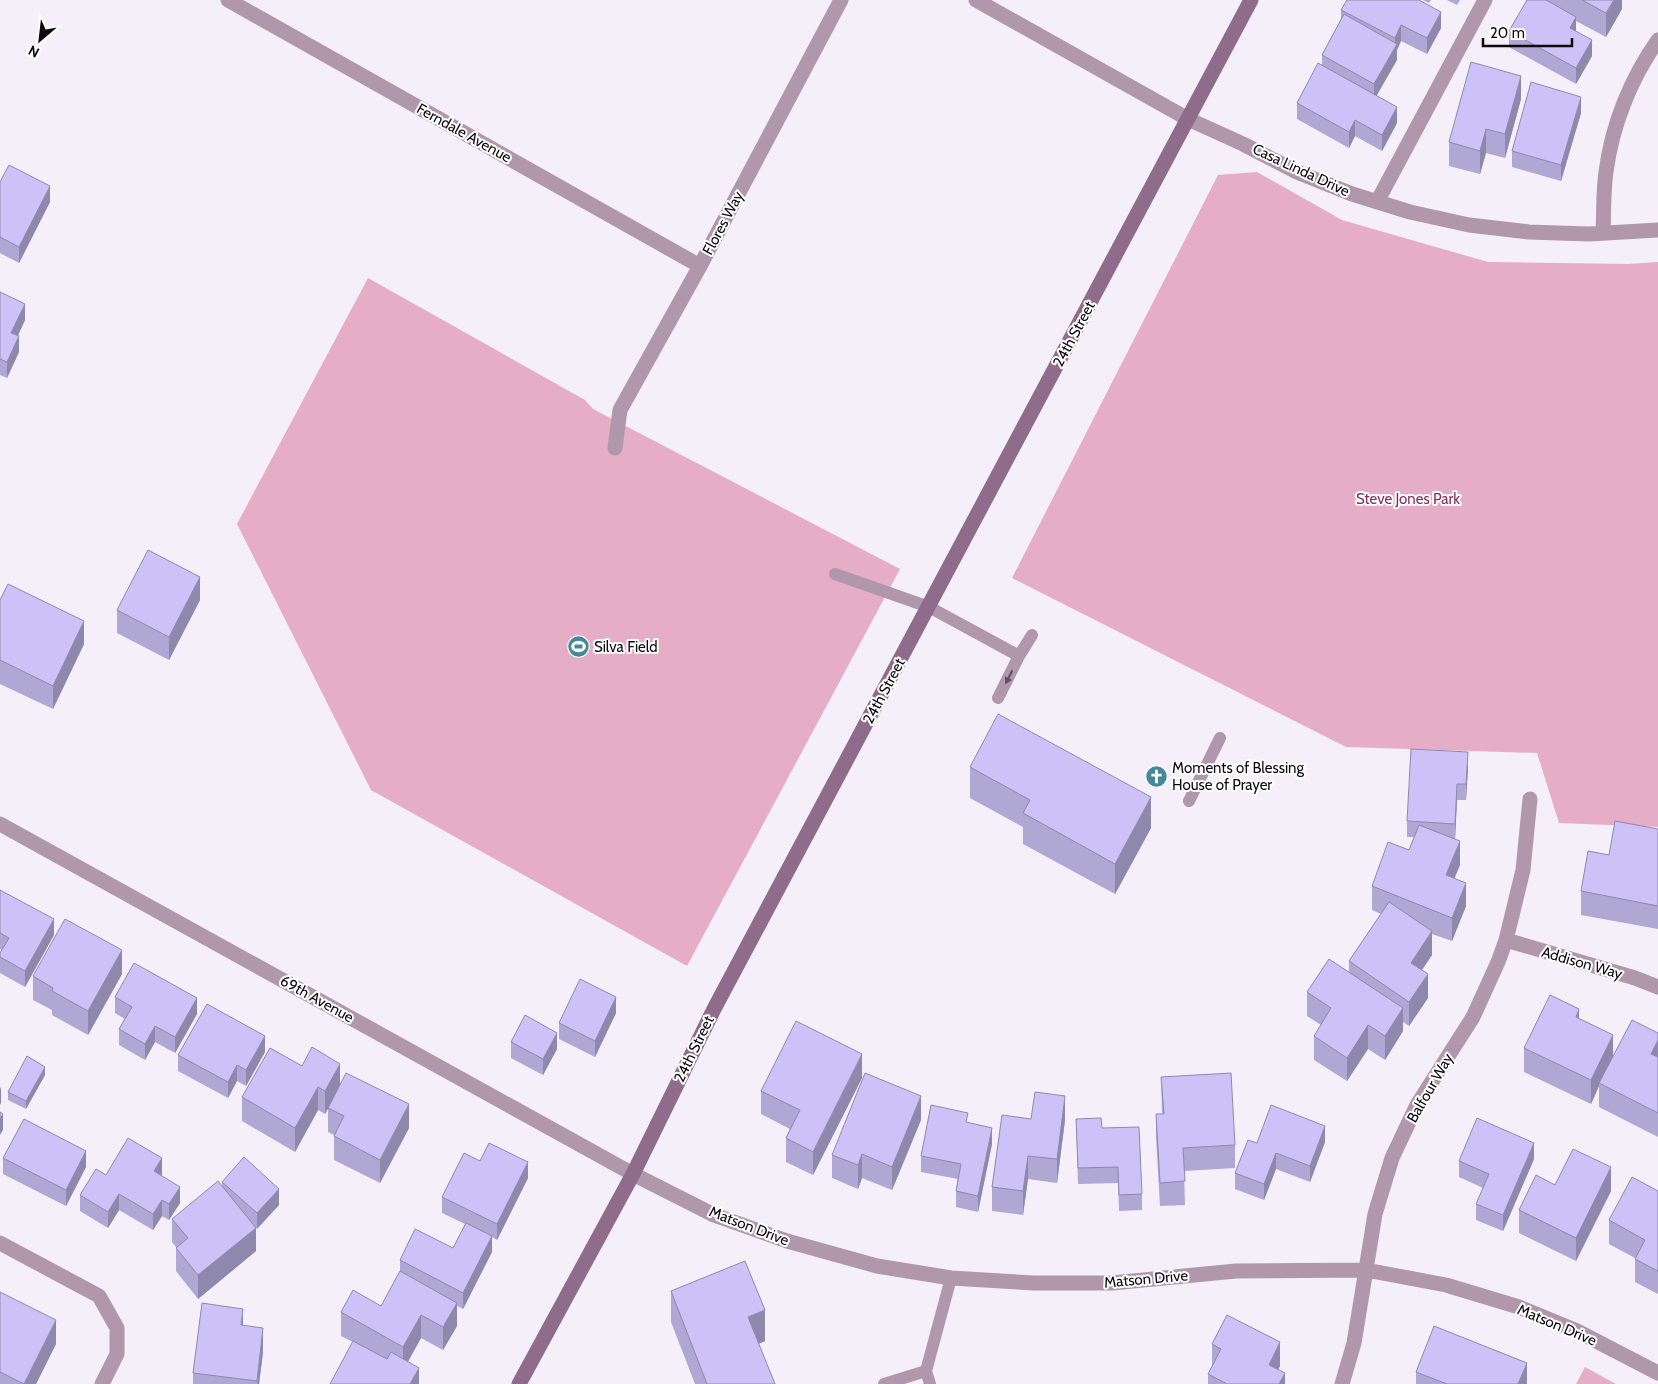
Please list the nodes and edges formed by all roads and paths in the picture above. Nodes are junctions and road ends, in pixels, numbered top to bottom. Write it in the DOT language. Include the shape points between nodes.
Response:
graph roads {
  1 [pos="228,0"];
  2 [pos="841,0"];
  3 [pos="976,0"];
  4 [pos="1251,0"];
  5 [pos="1485,0"];
  6 [pos="1658,40"];
  7 [pos="1188,119"];
  8 [pos="1377,202"];
  9 [pos="1658,230"];
  10 [pos="1603,233"];
  11 [pos="700,266"];
  12 [pos="615,448"];
  13 [pos="835,574"];
  14 [pos="929,607"];
  15 [pos="1032,636"];
  16 [pos="1019,656"];
  17 [pos="998,698"];
  18 [pos="1220,738"];
  19 [pos="1530,799"];
  20 [pos="1189,801"];
  21 [pos="0,824"];
  22 [pos="1506,940"];
  23 [pos="1658,987"];
  24 [pos="633,1174"];
  25 [pos="0,1243"];
  26 [pos="1366,1270"];
  27 [pos="951,1278"];
  28 [pos="926,1371"];
  29 [pos="1658,1373"];
  30 [pos="102,1384"];
  31 [pos="519,1384"];
  32 [pos="884,1384"];
  33 [pos="930,1384"];
  34 [pos="1342,1384"];
  1 -- 11 [label="street, Ferndale Avenue"];
  2 -- 11 [label="street, Flores Way"];
  3 -- 7 [label="street, Casa Linda Drive"];
  4 -- 7 [label="street, 24th Street"];
  5 -- 8 [label="street"];
  6 -- 10 [label="street" via="1629,89 1613,135 1606,172"];
  7 -- 8 [label="street, Casa Linda Drive" via="1297,172"];
  7 -- 14 [label="street, 24th Street"];
  8 -- 10 [label="street, Casa Linda Drive" via="1469,225 1529,232"];
  9 -- 10 [label="street, Casa Linda Drive"];
  11 -- 12 [label="street, Flores Way" via="620,410"];
  13 -- 14 [label="lane"];
  14 -- 16 [label="lane"];
  14 -- 24 [label="street, 24th Street" via="714,1010"];
  15 -- 16 [label="lane"];
  16 -- 17 [label="lane, one-way"];
  18 -- 20 [label="lane"];
  19 -- 22 [label="street, Balfour Way" via="1523,870"];
  21 -- 24 [label="street, 69th Avenue"];
  22 -- 23 [label="street, Addison Way"];
  22 -- 26 [label="street, Balfour Way" via="1473,1016 1417,1105 1392,1158 1375,1214"];
  24 -- 27 [label="street, Matson Drive" via="714,1214 786,1242 877,1266"];
  24 -- 31 [label="street, 24th Street"];
  25 -- 30 [label="street" via="99,1296 117,1328 117,1354"];
  26 -- 27 [label="street, Matson Drive" via="1236,1271 1112,1282 1034,1283"];
  26 -- 29 [label="street, Matson Drive" via="1446,1285 1519,1307 1577,1331"];
  26 -- 34 [label="street, Balfour Way" via="1354,1343"];
  27 -- 28 [label="lane"];
  28 -- 32 [label="lane"];
  28 -- 33 [label="lane"];
}
